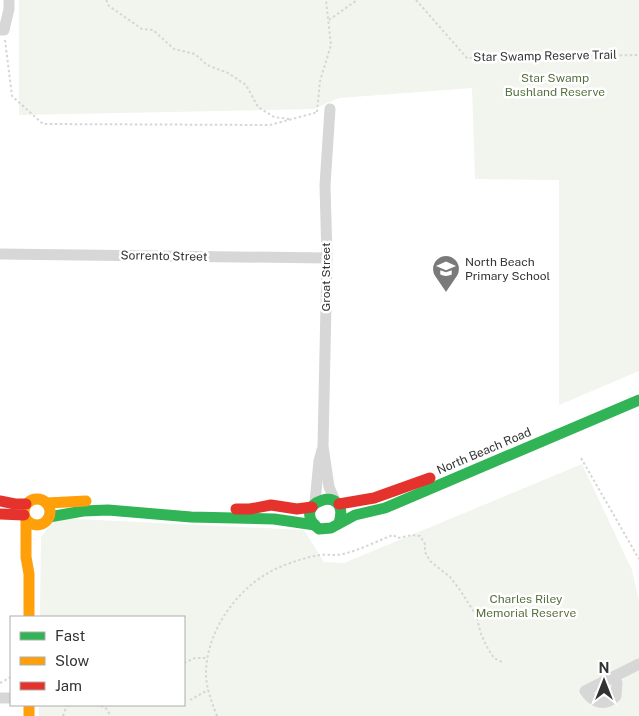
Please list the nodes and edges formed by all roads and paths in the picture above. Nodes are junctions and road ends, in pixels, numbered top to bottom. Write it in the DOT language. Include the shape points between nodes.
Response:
graph roads {
  1 [pos="8,0"];
  2 [pos="106,0"];
  3 [pos="326,0"];
  4 [pos="357,0"];
  5 [pos="416,0"];
  6 [pos="328,20"];
  7 [pos="2,30"];
  8 [pos="639,55"];
  9 [pos="330,109"];
  10 [pos="317,112"];
  11 [pos="291,119"];
  12 [pos="0,254"];
  13 [pos="327,258"];
  14 [pos="639,389"];
  15 [pos="639,400"];
  16 [pos="323,446"];
  17 [pos="581,458"];
  18 [pos="0,501"];
  19 [pos="337,502"];
  20 [pos="48,503"];
  21 [pos="26,504"];
  22 [pos="314,505"];
  23 [pos="0,514"];
  24 [pos="25,518"];
  25 [pos="48,519"];
  26 [pos="339,523"];
  27 [pos="315,525"];
  28 [pos="639,559"];
  29 [pos="29,574"];
  30 [pos="29,616"];
  31 [pos="207,658"];
  32 [pos="185,663"];
  33 [pos="504,663"];
  34 [pos="639,664"];
  35 [pos="613,677"];
  36 [pos="208,690"];
  37 [pos="190,700"];
  38 [pos="105,706"];
  39 [pos="111,716"];
  40 [pos="217,716"];
  1 -- 7 [label="street" via="9,9"];
  2 -- 11 [label="path" via="109,6 142,30 153,30 174,49 195,54 207,65 228,73 246,86 258,107 274,117"];
  3 -- 6 [label="path"];
  4 -- 6 [label="path"];
  5 -- 8 [label="path, Star Swamp Reserve Trail" via="468,58"];
  6 -- 10 [label="path" via="331,45 320,81"];
  7 -- 11 [label="path" via="12,96 43,124 270,125"];
  9 -- 10 [label="path"];
  9 -- 13 [label="street, Groat Street" via="325,185"];
  10 -- 11 [label="path"];
  12 -- 13 [label="street, Sorrento Street"];
  13 -- 16 [label="street, Groat Street"];
  14 -- 19 [label="main road, North Beach Road" via="386,496 367,502"];
  15 -- 26 [label="main road, North Beach Road" via="385,508 357,514"];
  16 -- 19 [label="street, Groat Street" via="329,487"];
  16 -- 22 [label="street, Groat Street"];
  17 -- 28 [label="path"];
  18 -- 21 [label="main road"];
  19 -- 22 [label="main road, North Beach Road" via="325,498"];
  19 -- 26 [label="main road" via="342,512"];
  20 -- 21 [label="main road" via="37,498"];
  20 -- 22 [label="main road, North Beach Road" via="86,501 165,509 250,509 271,505 297,508"];
  20 -- 25 [label="main road"];
  21 -- 24 [label="main road"];
  22 -- 27 [label="main road" via="310,516"];
  23 -- 24 [label="main road"];
  24 -- 25 [label="main road" via="37,525"];
  24 -- 29 [label="main road"];
  25 -- 27 [label="main road, North Beach Road" via="70,512 94,510 294,520"];
  25 -- 29 [label="main road" via="40,532"];
  26 -- 27 [label="main road, North Beach Road" via="327,530"];
  29 -- 30 [label="main road"];
  31 -- 32 [label="path"];
  31 -- 33 [label="path" via="214,635 229,609 266,575 320,555 343,554 393,535 398,538 412,535 420,536 430,561 460,590 476,615 488,649 494,658"];
  31 -- 36 [label="path"];
  34 -- 35 [label="street"];
  36 -- 37 [label="path"];
  36 -- 40 [label="path"];
  38 -- 39 [label="path"];
}
